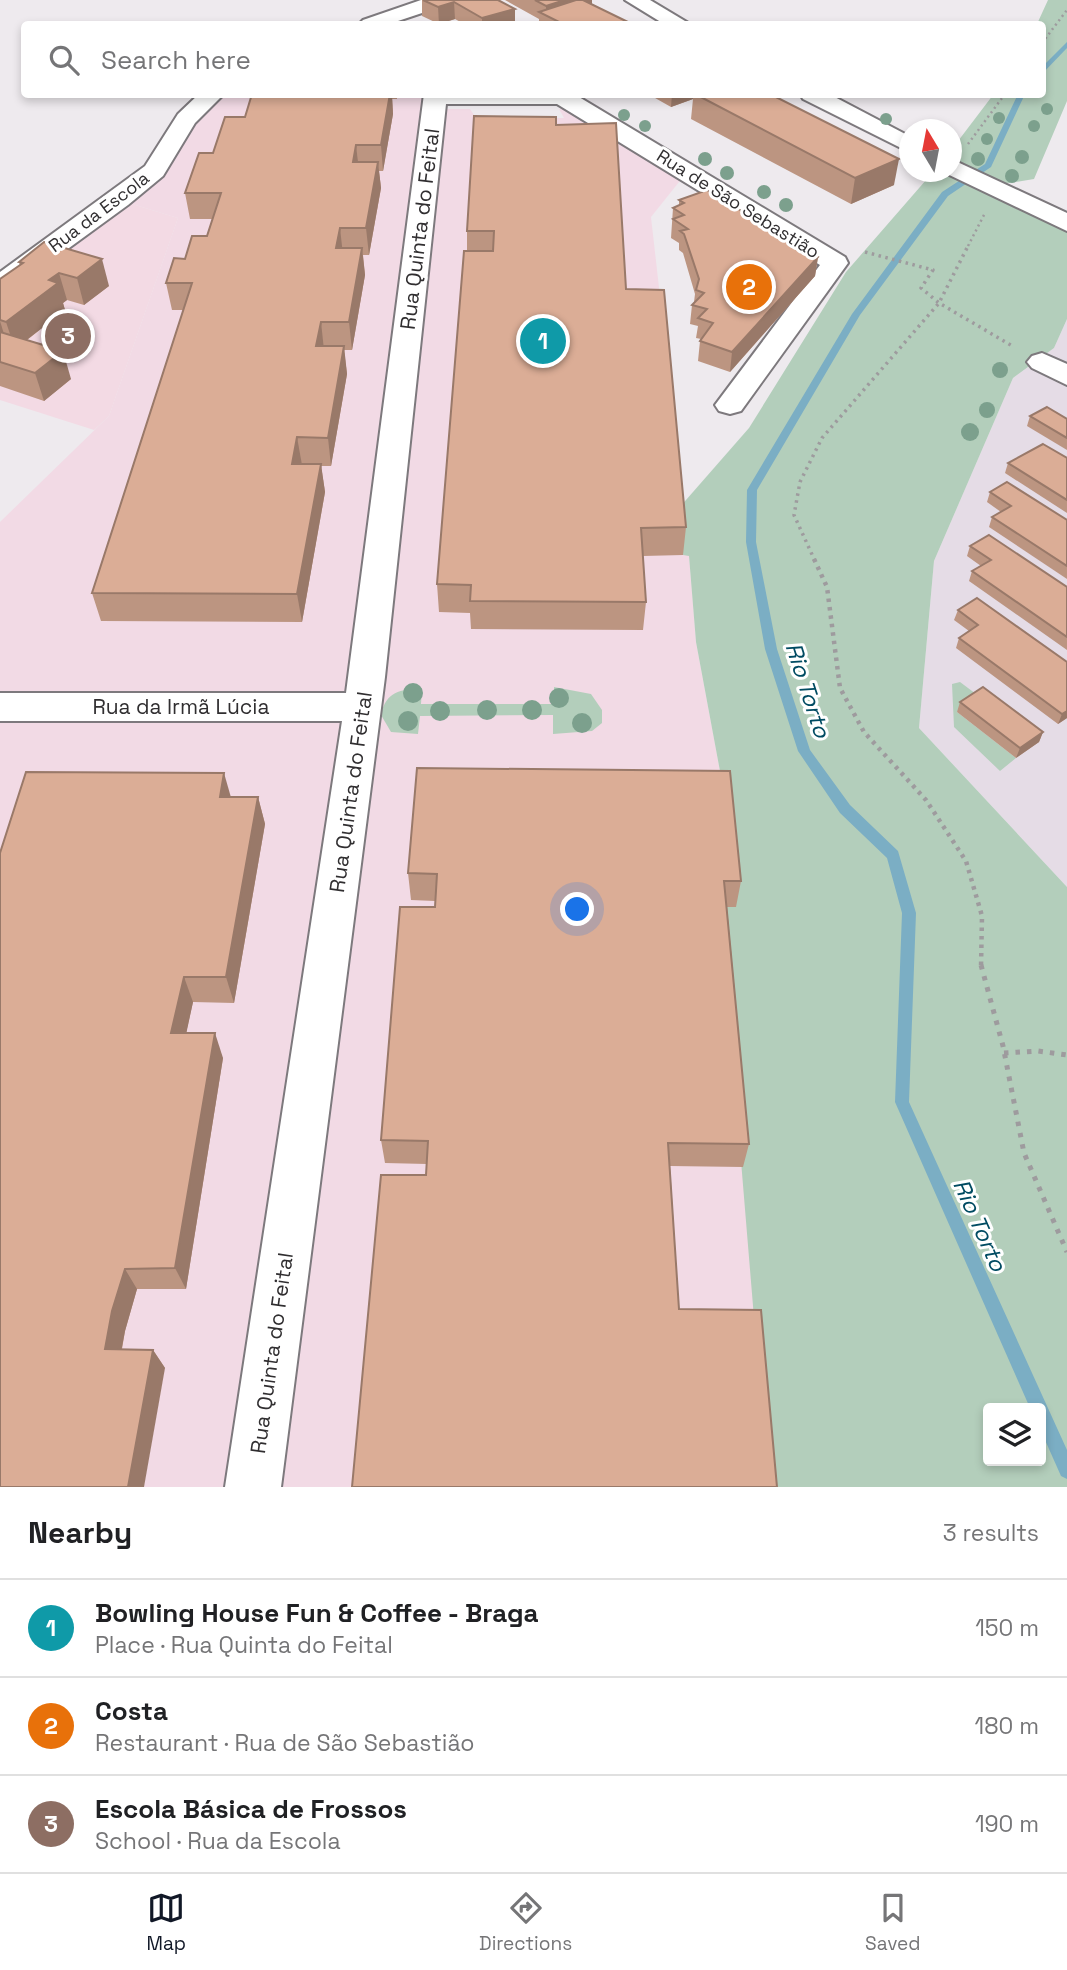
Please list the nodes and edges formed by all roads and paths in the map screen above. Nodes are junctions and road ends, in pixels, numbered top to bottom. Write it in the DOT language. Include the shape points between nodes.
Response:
graph roads {
  1 [pos="442,0"];
  2 [pos="635,0"];
  3 [pos="1067,10"];
  4 [pos="382,21"];
  5 [pos="674,21"];
  6 [pos="1046,39"];
  7 [pos="209,98"];
  8 [pos="436,98"];
  9 [pos="563,98"];
  10 [pos="819,98"];
  11 [pos="1002,98"];
  12 [pos="899,140"];
  13 [pos="962,152"];
  14 [pos="962,162"];
  15 [pos="989,196"];
  16 [pos="1067,223"];
  17 [pos="862,251"];
  18 [pos="0,285"];
  19 [pos="939,303"];
  20 [pos="1055,369"];
  21 [pos="730,405"];
  22 [pos="363,707"];
  23 [pos="0,708"];
  24 [pos="1004,1054"];
  25 [pos="1067,1055"];
  26 [pos="1067,1252"];
  27 [pos="253,1487"];
  1 -- 4 [label="street"];
  2 -- 5 [label="street"];
  3 -- 6 [label="path"];
  7 -- 18 [label="street, Rua da Escola" via="186,119 153,171"];
  8 -- 22 [label="street, Rua Quinta do Feital"];
  9 -- 21 [label="street, Rua de São Sebastião" via="835,263"];
  10 -- 12 [label="street"];
  11 -- 13 [label="path"];
  14 -- 15 [label="street"];
  15 -- 16 [label="street"];
  15 -- 19 [label="path"];
  17 -- 19 [label="path" via="933,270 920,288"];
  19 -- 20 [label="path"];
  19 -- 24 [label="path" via="822,438 800,482 794,515 827,587 840,688 864,732 926,800 966,861 982,915 981,971"];
  22 -- 23 [label="street, Rua da Irmã Lúcia"];
  22 -- 27 [label="street, Rua Quinta do Feital"];
  24 -- 25 [label="path" via="1038,1051"];
  24 -- 26 [label="path" via="1024,1153"];
}
